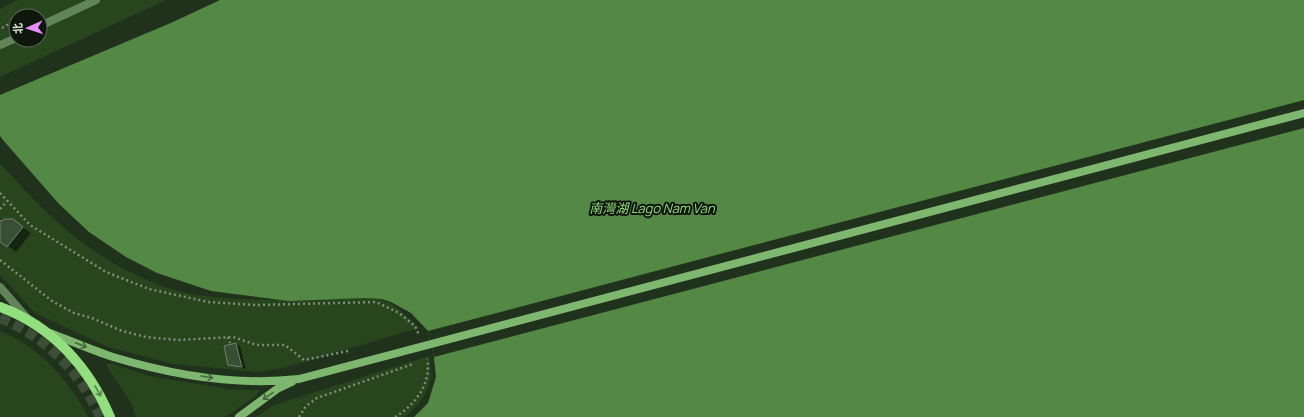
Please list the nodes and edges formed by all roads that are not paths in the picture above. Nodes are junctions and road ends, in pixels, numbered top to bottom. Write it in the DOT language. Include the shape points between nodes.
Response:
graph roads {
  1 [pos="96,0"];
  2 [pos="48,22"];
  3 [pos="1304,113"];
  4 [pos="0,288"];
  5 [pos="0,307"];
  6 [pos="31,322"];
  7 [pos="44,331"];
  8 [pos="298,379"];
  9 [pos="110,417"];
  10 [pos="239,417"];
  1 -- 2 [label="street"];
  3 -- 8 [label="main road"];
  4 -- 6 [label="street"];
  5 -- 6 [label="main road"];
  6 -- 7 [label="main road"];
  7 -- 8 [label="main road, one-way" via="112,357 164,370 246,381 275,382"];
  7 -- 9 [label="main road, one-way" via="68,351 88,376"];
  8 -- 10 [label="main road, one-way" via="277,389"];
}
